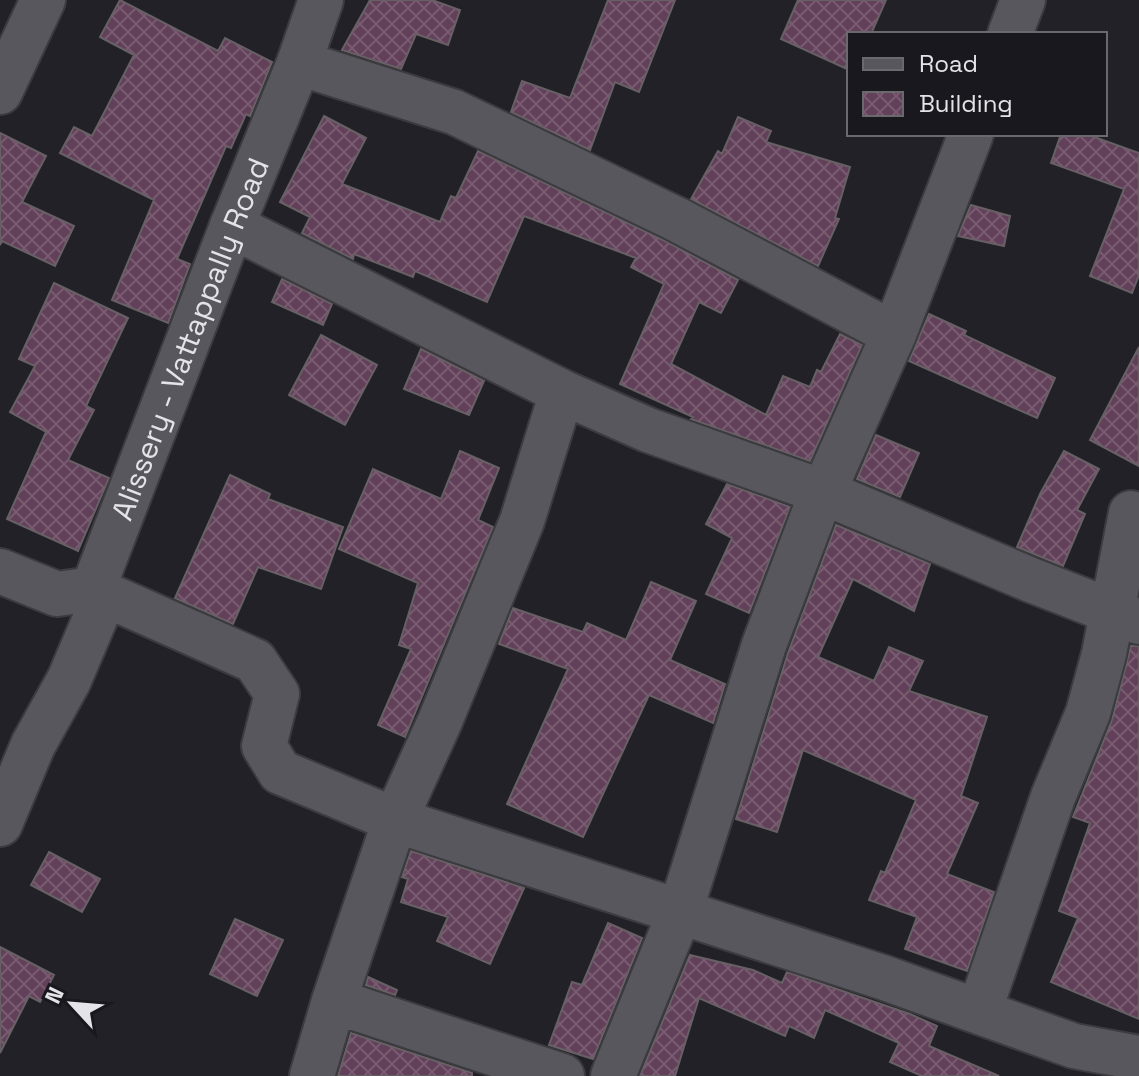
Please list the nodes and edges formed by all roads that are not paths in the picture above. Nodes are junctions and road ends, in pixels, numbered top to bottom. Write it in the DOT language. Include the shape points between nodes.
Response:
graph roads {
  1 [pos="43,0"];
  2 [pos="321,0"];
  3 [pos="1023,0"];
  4 [pos="1011,32"];
  5 [pos="299,63"];
  6 [pos="0,92"];
  7 [pos="970,136"];
  8 [pos="232,226"];
  9 [pos="894,334"];
  10 [pos="562,392"];
  11 [pos="823,492"];
  12 [pos="1131,513"];
  13 [pos="0,571"];
  14 [pos="99,592"];
  15 [pos="1126,617"];
  16 [pos="395,820"];
  17 [pos="0,824"];
  18 [pos="680,912"];
  19 [pos="334,1001"];
  20 [pos="979,1012"];
  21 [pos="1139,1058"];
  22 [pos="1070,1061"];
  23 [pos="312,1076"];
  24 [pos="562,1076"];
  25 [pos="613,1076"];
  1 -- 6 [label="street"];
  2 -- 5 [label="street, Alissery - Vattappally Road"];
  3 -- 4 [label="street"];
  5 -- 8 [label="street, Alissery - Vattappally Road"];
  5 -- 9 [label="street" via="454,112 676,219"];
  7 -- 9 [label="street"];
  8 -- 10 [label="street"];
  8 -- 14 [label="street, Alissery - Vattappally Road"];
  9 -- 11 [label="street"];
  10 -- 11 [label="street" via="648,430"];
  10 -- 16 [label="street" via="522,521"];
  11 -- 15 [label="street"];
  11 -- 18 [label="street" via="764,645"];
  12 -- 15 [label="street"];
  13 -- 14 [label="street" via="57,594"];
  14 -- 16 [label="street" via="255,661 277,694 264,746 280,772"];
  14 -- 17 [label="street, Alissery - Vattappally Road" via="69,680 33,745"];
  15 -- 20 [label="street" via="1053,797"];
  16 -- 18 [label="street"];
  16 -- 19 [label="street"];
  18 -- 20 [label="street"];
  18 -- 25 [label="street"];
  19 -- 23 [label="street"];
  19 -- 24 [label="street"];
  20 -- 22 [label="street"];
  21 -- 22 [label="street"];
}
